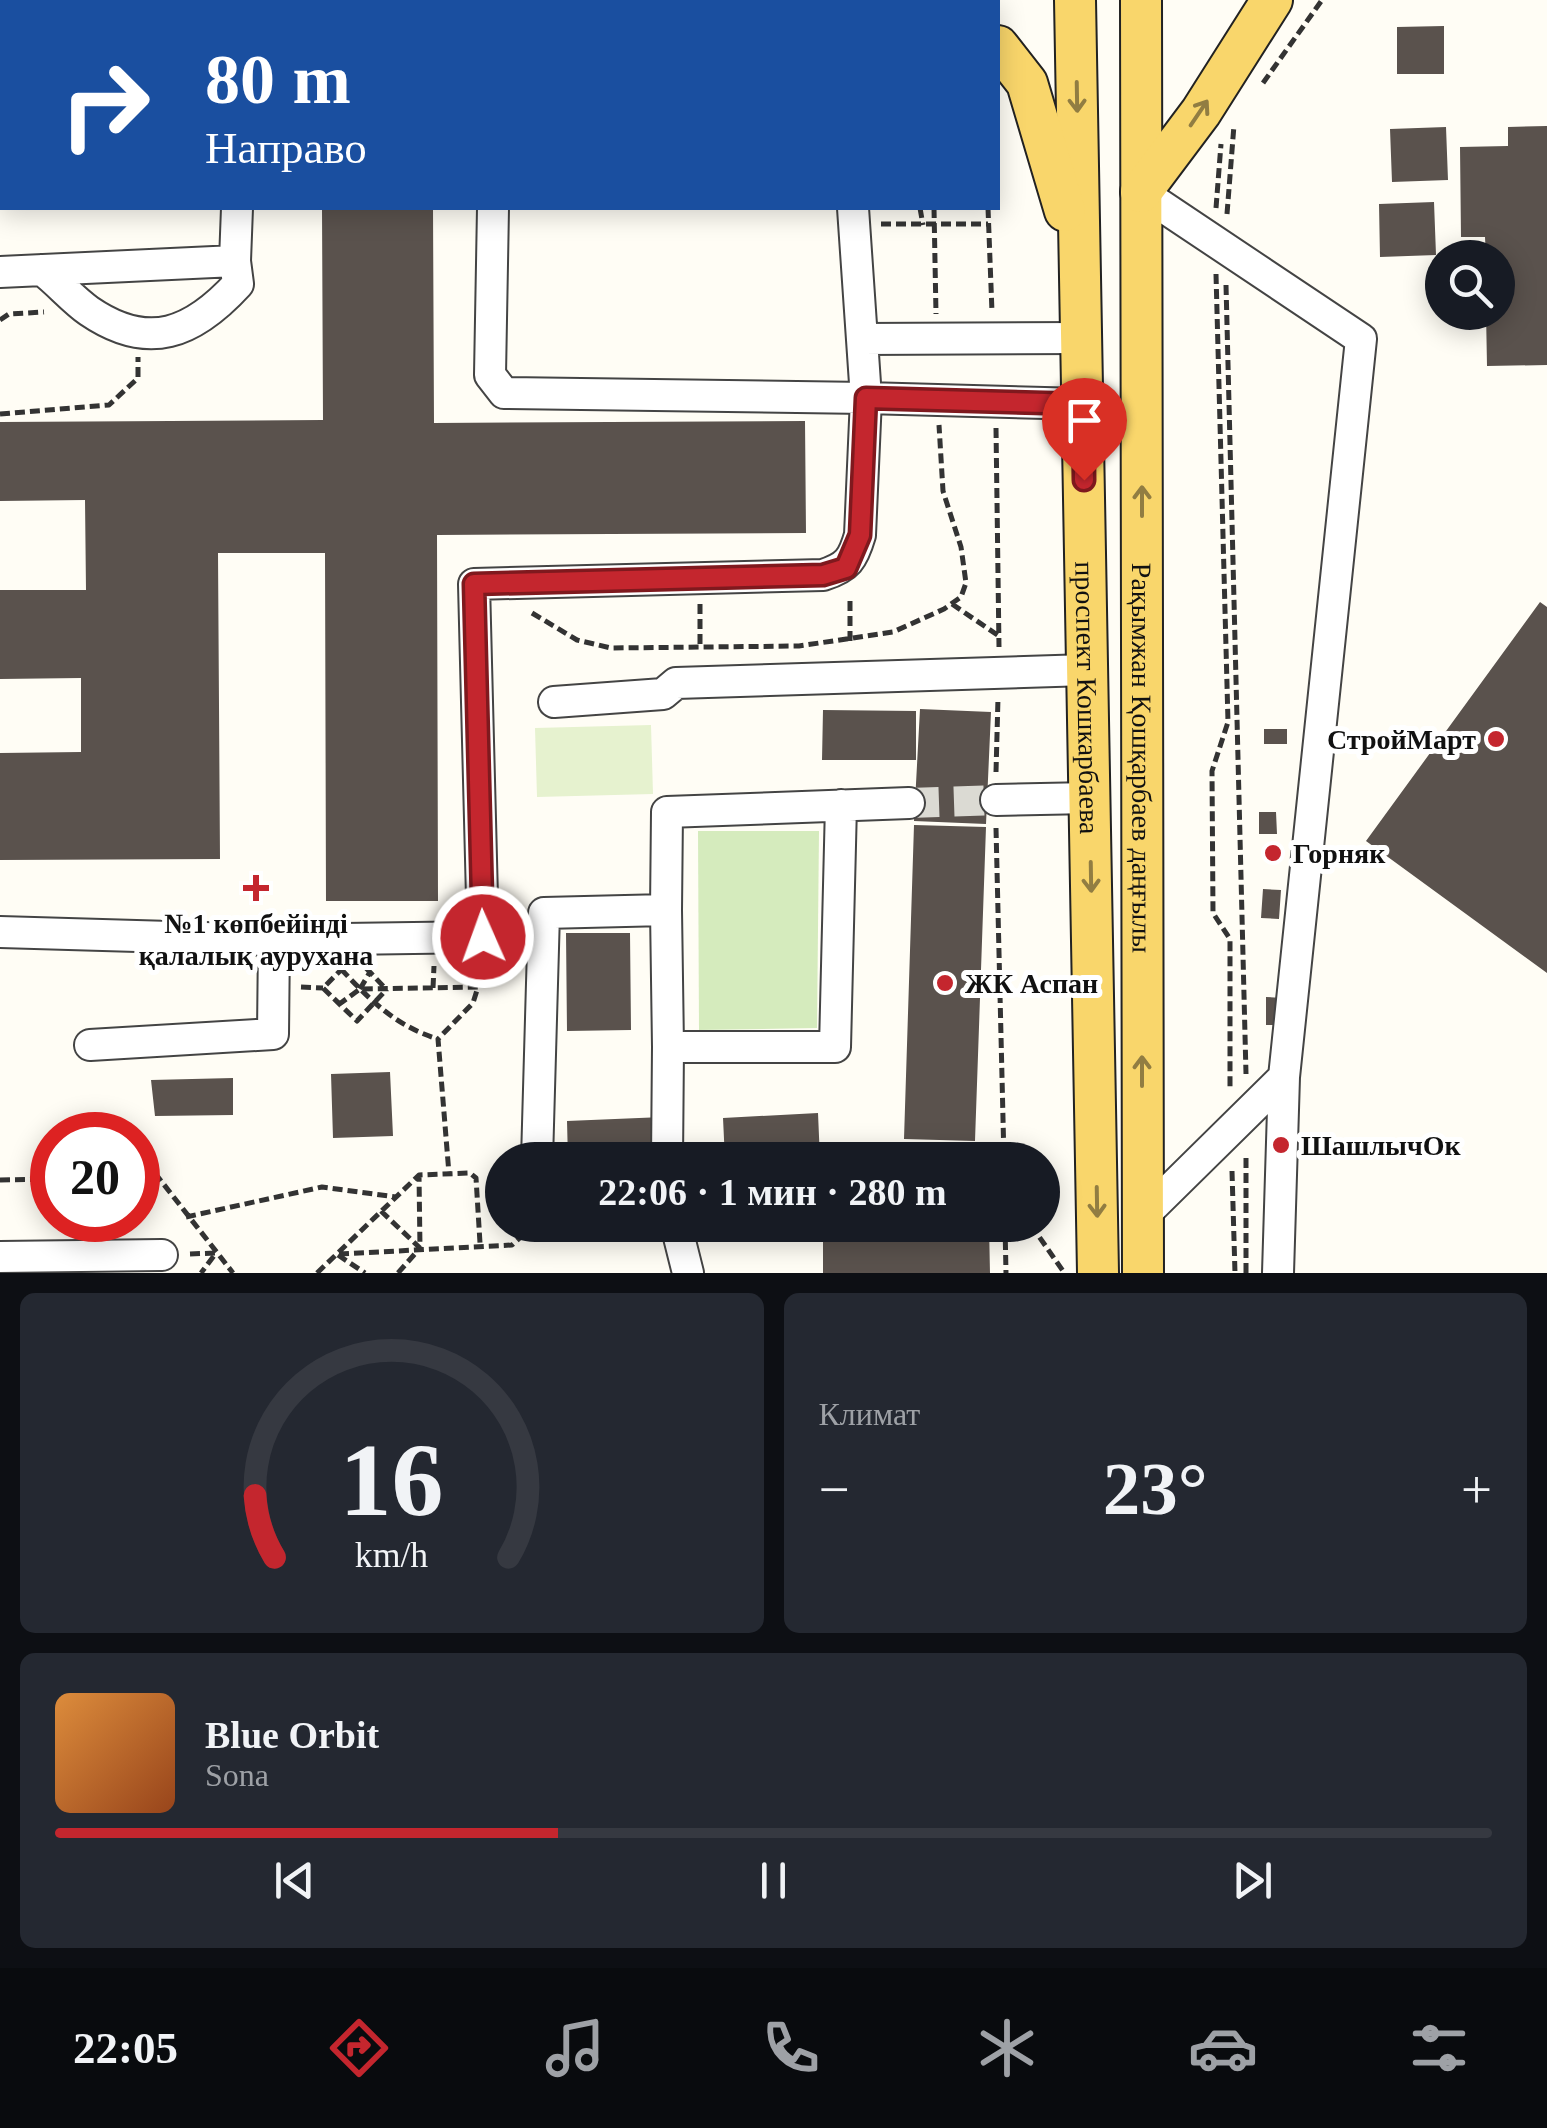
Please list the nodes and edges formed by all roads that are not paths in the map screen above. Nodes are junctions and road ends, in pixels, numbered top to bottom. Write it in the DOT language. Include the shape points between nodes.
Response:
graph roads {
  1 [pos="1075,0"];
  2 [pos="1141,0"];
  3 [pos="1272,0"];
  4 [pos="1000,49"];
  5 [pos="1142,192"];
  6 [pos="238,210"];
  7 [pos="493,210"];
  8 [pos="853,210"];
  9 [pos="1080,260"];
  10 [pos="235,261"];
  11 [pos="42,270"];
  12 [pos="0,272"];
  13 [pos="1082,338"];
  14 [pos="862,339"];
  15 [pos="866,398"];
  16 [pos="1083,404"];
  17 [pos="1087,670"];
  18 [pos="554,702"];
  19 [pos="1090,798"];
  20 [pos="996,800"];
  21 [pos="909,804"];
  22 [pos="841,805"];
  23 [pos="666,910"];
  24 [pos="0,932"];
  25 [pos="274,940"];
  26 [pos="90,1044"];
  27 [pos="668,1047"];
  28 [pos="1284,1076"];
  29 [pos="538,1142"];
  30 [pos="667,1142"];
  31 [pos="1143,1216"];
  32 [pos="680,1242"];
  33 [pos="162,1254"];
  34 [pos="0,1257"];
  35 [pos="688,1273"];
  36 [pos="1098,1273"];
  37 [pos="1142,1273"];
  38 [pos="1278,1273"];
  1 -- 9 [label="main road, проспект Кошкарбаева, one-way"];
  2 -- 5 [label="main road, Рақымжан Қошқарбаев даңғылы"];
  5 -- 3 [label="main road, one-way"];
  4 -- 9 [label="main road" via="1027,83"];
  5 -- 28 [label="lane" via="1361,339"];
  31 -- 5 [label="main road, Рақымжан Қошқарбаев даңғылы, one-way"];
  6 -- 10 [label="lane"];
  7 -- 15 [label="lane" via="490,375 504,393"];
  8 -- 14 [label="lane"];
  9 -- 13 [label="main road, проспект Кошкарбаева"];
  10 -- 11 [label="lane"];
  10 -- 11 [label="lane" via="238,284 212,312 179,332 138,334 87,310"];
  11 -- 12 [label="lane"];
  13 -- 14 [label="lane"];
  13 -- 16 [label="main road, проспект Кошкарбаева"];
  14 -- 15 [label="lane"];
  15 -- 16 [label="lane"];
  15 -- 25 [label="lane" via="860,535 846,568 823,575 474,584 483,937"];
  16 -- 17 [label="main road, проспект Кошкарбаева"];
  17 -- 18 [label="lane" via="676,683 663,694"];
  17 -- 19 [label="main road, проспект Кошкарбаева"];
  19 -- 20 [label="lane"];
  19 -- 36 [label="main road, проспект Кошкарбаева, one-way"];
  21 -- 22 [label="lane"];
  22 -- 23 [label="lane" via="667,812"];
  22 -- 27 [label="lane" via="834,1047"];
  23 -- 27 [label="lane"];
  23 -- 29 [label="lane" via="544,913"];
  24 -- 25 [label="lane"];
  25 -- 26 [label="lane" via="273,1034"];
  27 -- 30 [label="lane"];
  28 -- 31 [label="lane"];
  28 -- 38 [label="lane"];
  31 -- 37 [label="main road, Рақымжан Қошқарбаев даңғылы"];
  32 -- 35 [label="lane"];
  33 -- 34 [label="lane"];
}
